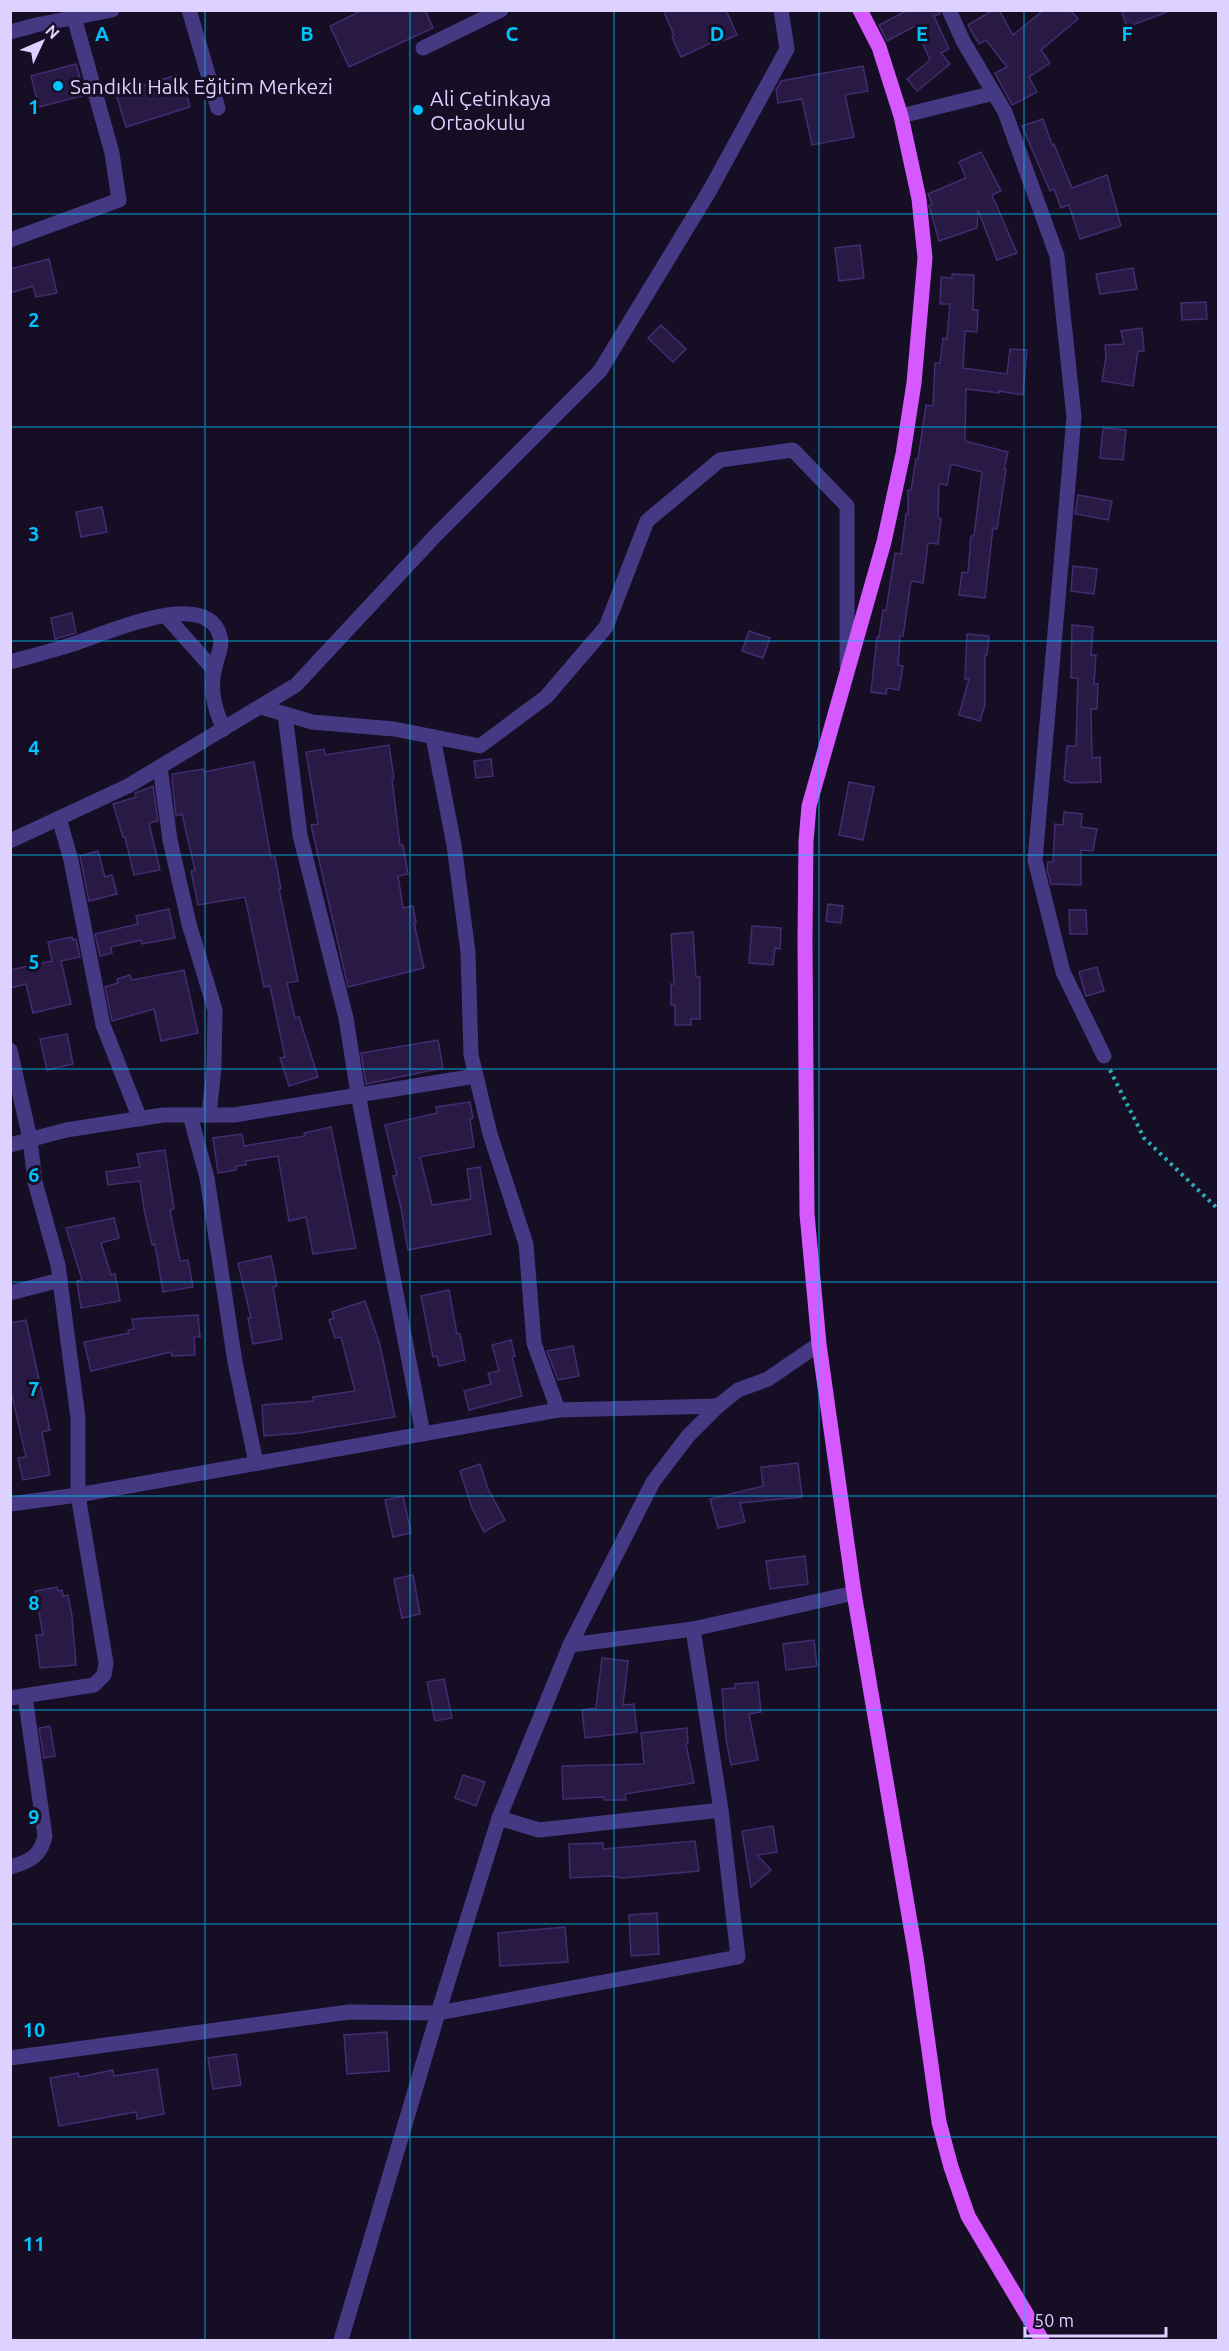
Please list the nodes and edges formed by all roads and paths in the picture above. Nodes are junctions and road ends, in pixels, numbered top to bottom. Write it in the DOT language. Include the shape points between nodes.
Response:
graph roads {
  1 [pos="112,10"];
  2 [pos="189,10"];
  3 [pos="501,10"];
  4 [pos="781,10"];
  5 [pos="860,10"];
  6 [pos="956,13"];
  7 [pos="74,18"];
  8 [pos="10,32"];
  9 [pos="423,48"];
  10 [pos="994,93"];
  11 [pos="218,108"];
  12 [pos="901,116"];
  13 [pos="10,240"];
  14 [pos="166,616"];
  15 [pos="10,662"];
  16 [pos="214,670"];
  17 [pos="847,672"];
  18 [pos="261,707"];
  19 [pos="285,714"];
  20 [pos="224,729"];
  21 [pos="433,737"];
  22 [pos="160,767"];
  23 [pos="59,818"];
  24 [pos="10,841"];
  25 [pos="10,1050"];
  26 [pos="1104,1056"];
  27 [pos="476,1076"];
  28 [pos="358,1094"];
  29 [pos="189,1115"];
  30 [pos="209,1115"];
  31 [pos="140,1119"];
  32 [pos="30,1139"];
  33 [pos="10,1144"];
  34 [pos="1218,1209"];
  35 [pos="60,1280"];
  36 [pos="10,1293"];
  37 [pos="819,1344"];
  38 [pos="718,1406"];
  39 [pos="558,1410"];
  40 [pos="423,1434"];
  41 [pos="256,1463"];
  42 [pos="78,1495"];
  43 [pos="10,1504"];
  44 [pos="854,1593"];
  45 [pos="693,1629"];
  46 [pos="570,1645"];
  47 [pos="18,1697"];
  48 [pos="721,1810"];
  49 [pos="499,1818"];
  50 [pos="10,1867"];
  51 [pos="438,2013"];
  52 [pos="10,2058"];
  53 [pos="341,2340"];
  54 [pos="1042,2340"];
  1 -- 7 [label="street"];
  2 -- 11 [label="street"];
  3 -- 9 [label="street"];
  4 -- 18 [label="street" via="787,49 710,190 600,371 435,536 296,685"];
  5 -- 12 [label="main road" via="879,47"];
  6 -- 10 [label="street" via="963,41"];
  7 -- 8 [label="street"];
  7 -- 13 [label="street" via="112,153 118,200"];
  10 -- 12 [label="street"];
  10 -- 26 [label="street" via="1005,112 1057,256 1074,417 1035,860 1063,972"];
  12 -- 17 [label="main road" via="919,199 925,258 914,383 884,542"];
  14 -- 15 [label="street" via="145,619"];
  14 -- 16 [label="street"];
  14 -- 16 [label="street" via="197,614 216,627 221,640"];
  16 -- 20 [label="street" via="213,697"];
  17 -- 21 [label="street" via="847,506 793,450 720,460 647,521 606,627 546,697 480,746"];
  17 -- 37 [label="main road" via="809,806 806,841 807,1214"];
  18 -- 19 [label="street"];
  18 -- 20 [label="street"];
  19 -- 21 [label="street" via="312,722 394,729"];
  19 -- 28 [label="street" via="300,835 346,1018"];
  20 -- 22 [label="street"];
  21 -- 27 [label="street" via="467,941 471,1055"];
  22 -- 23 [label="street"];
  22 -- 30 [label="street" via="170,840 189,924 215,1010"];
  23 -- 24 [label="street"];
  23 -- 31 [label="street" via="104,1025"];
  25 -- 32 [label="street"];
  26 -- 34 [label="path" via="1144,1138"];
  27 -- 28 [label="street"];
  27 -- 39 [label="street" via="490,1134 526,1244 534,1343"];
  28 -- 30 [label="street" via="234,1115"];
  28 -- 40 [label="street"];
  29 -- 30 [label="street"];
  29 -- 31 [label="street"];
  29 -- 41 [label="street" via="207,1178 235,1362"];
  31 -- 32 [label="street"];
  32 -- 33 [label="street"];
  32 -- 35 [label="street" via="35,1182"];
  35 -- 36 [label="street"];
  35 -- 42 [label="street" via="78,1418"];
  37 -- 38 [label="street" via="768,1379 738,1390"];
  37 -- 44 [label="main road"];
  38 -- 39 [label="street"];
  38 -- 46 [label="street" via="688,1436 653,1482"];
  39 -- 40 [label="street"];
  40 -- 41 [label="street"];
  41 -- 42 [label="street"];
  42 -- 43 [label="street"];
  42 -- 47 [label="street" via="106,1669 94,1685"];
  44 -- 45 [label="street"];
  44 -- 54 [label="main road" via="916,1957 939,2122 968,2216"];
  45 -- 46 [label="street"];
  45 -- 48 [label="street"];
  46 -- 49 [label="street"];
  47 -- 50 [label="street" via="45,1836 34,1858"];
  48 -- 49 [label="street" via="539,1830"];
  48 -- 51 [label="street" via="738,1957"];
  49 -- 51 [label="street"];
  51 -- 52 [label="street" via="349,2012"];
  51 -- 53 [label="street"];
}
